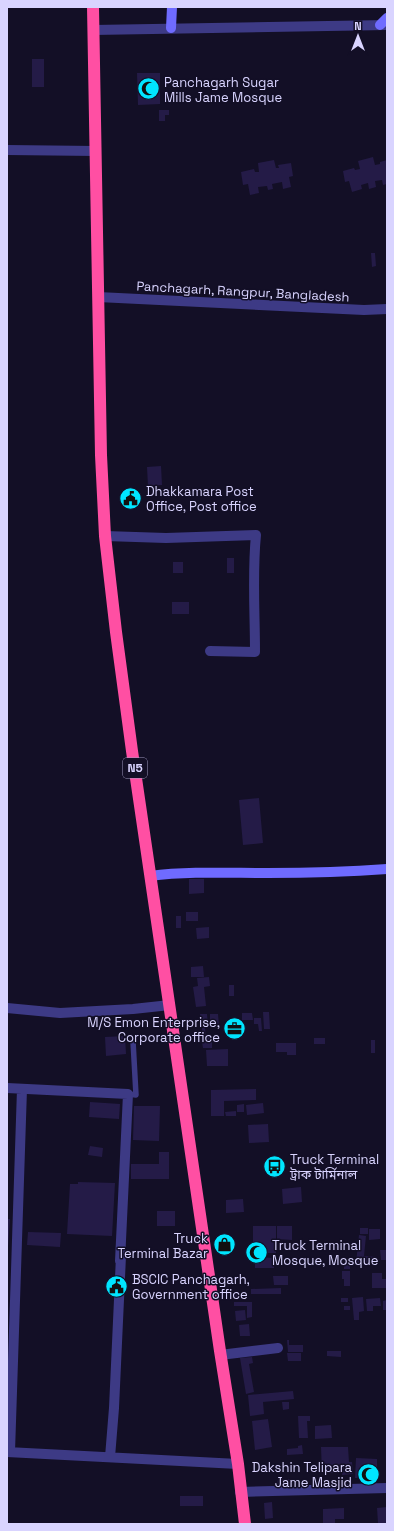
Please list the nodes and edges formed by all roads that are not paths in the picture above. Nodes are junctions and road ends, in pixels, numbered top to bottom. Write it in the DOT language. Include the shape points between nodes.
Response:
graph roads {
  1 [pos="93,7"];
  2 [pos="172,7"];
  3 [pos="385,23"];
  4 [pos="171,28"];
  5 [pos="93,30"];
  6 [pos="7,150"];
  7 [pos="96,151"];
  8 [pos="98,297"];
  9 [pos="387,309"];
  10 [pos="104,536"];
  11 [pos="210,651"];
  12 [pos="387,869"];
  13 [pos="150,876"];
  14 [pos="170,1005"];
  15 [pos="7,1008"];
  16 [pos="133,1041"];
  17 [pos="7,1088"];
  18 [pos="22,1089"];
  19 [pos="128,1094"];
  20 [pos="278,1348"];
  21 [pos="220,1355"];
  22 [pos="8,1452"];
  23 [pos="110,1457"];
  24 [pos="238,1464"];
  25 [pos="387,1488"];
  26 [pos="240,1492"];
  27 [pos="245,1524"];
  1 -- 5 [label="highway, N5"];
  2 -- 4 [label="street"];
  3 -- 4 [label="street"];
  4 -- 5 [label="street"];
  5 -- 7 [label="highway, N5"];
  6 -- 7 [label="street"];
  7 -- 8 [label="highway, N5"];
  8 -- 9 [label="street, Panchagarh, Rangpur, Bangladesh"];
  8 -- 10 [label="highway, N5"];
  10 -- 11 [label="street" via="166,538 256,535 253,562 255,652"];
  10 -- 13 [label="highway, N5"];
  12 -- 13 [label="street"];
  13 -- 14 [label="highway, N5"];
  14 -- 15 [label="street" via="60,1013"];
  14 -- 21 [label="highway, N5"];
  16 -- 19 [label="lane" via="136,1094"];
  17 -- 18 [label="street"];
  18 -- 19 [label="street"];
  18 -- 22 [label="street"];
  19 -- 23 [label="street"];
  20 -- 21 [label="street"];
  21 -- 24 [label="highway, N5"];
  22 -- 23 [label="street"];
  23 -- 24 [label="street"];
  24 -- 26 [label="highway, N5"];
  25 -- 26 [label="street"];
  26 -- 27 [label="highway, N5"];
}
